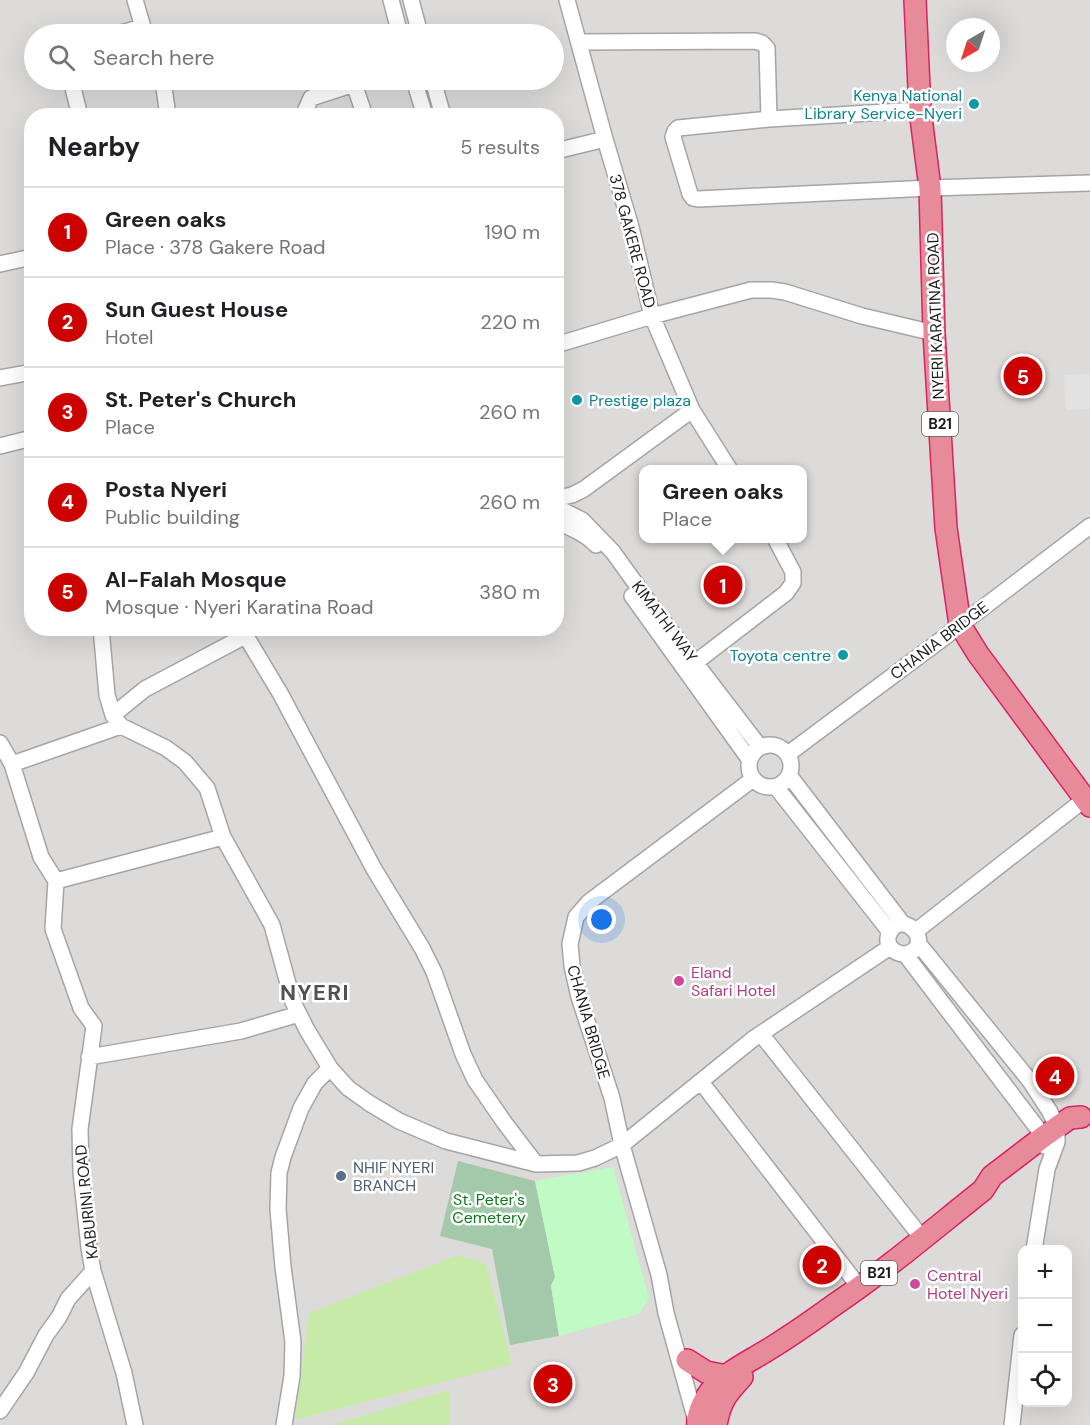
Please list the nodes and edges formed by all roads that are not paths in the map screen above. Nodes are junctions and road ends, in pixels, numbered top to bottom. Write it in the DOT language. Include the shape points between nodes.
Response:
graph roads {
  1 [pos="135,0"];
  2 [pos="391,0"];
  3 [pos="411,0"];
  4 [pos="567,0"];
  5 [pos="915,0"];
  6 [pos="141,24"];
  7 [pos="397,24"];
  8 [pos="417,24"];
  9 [pos="579,42"];
  10 [pos="74,90"];
  11 [pos="164,90"];
  12 [pos="336,90"];
  13 [pos="356,90"];
  14 [pos="417,90"];
  15 [pos="436,90"];
  16 [pos="78,108"];
  17 [pos="167,108"];
  18 [pos="307,108"];
  19 [pos="362,108"];
  20 [pos="423,108"];
  21 [pos="441,108"];
  22 [pos="920,110"];
  23 [pos="769,119"];
  24 [pos="605,139"];
  25 [pos="564,149"];
  26 [pos="1090,183"];
  27 [pos="930,188"];
  28 [pos="24,259"];
  29 [pos="0,264"];
  30 [pos="652,316"];
  31 [pos="934,333"];
  32 [pos="564,343"];
  33 [pos="24,374"];
  34 [pos="0,378"];
  35 [pos="692,410"];
  36 [pos="24,440"];
  37 [pos="0,446"];
  38 [pos="727,465"];
  39 [pos="564,501"];
  40 [pos="564,511"];
  41 [pos="564,515"];
  42 [pos="1090,526"];
  43 [pos="778,543"];
  44 [pos="960,625"];
  45 [pos="102,636"];
  46 [pos="237,636"];
  47 [pos="245,636"];
  48 [pos="696,662"];
  49 [pos="117,720"];
  50 [pos="0,743"];
  51 [pos="760,747"];
  52 [pos="788,754"];
  53 [pos="750,759"];
  54 [pos="12,764"];
  55 [pos="789,775"];
  56 [pos="753,779"];
  57 [pos="776,787"];
  58 [pos="1087,803"];
  59 [pos="223,837"];
  60 [pos="56,882"];
  61 [pos="903,935"];
  62 [pos="299,1014"];
  63 [pos="761,1034"];
  64 [pos="89,1057"];
  65 [pos="330,1068"];
  66 [pos="700,1082"];
  67 [pos="1086,1113"];
  68 [pos="622,1145"];
  69 [pos="1050,1145"];
  70 [pos="536,1164"];
  71 [pos="922,1238"];
  72 [pos="1035,1245"];
  73 [pos="93,1271"];
  74 [pos="658,1275"];
  75 [pos="860,1288"];
  76 [pos="770,1349"];
  77 [pos="1021,1353"];
  78 [pos="687,1360"];
  79 [pos="727,1376"];
  80 [pos="0,1411"];
  81 [pos="704,1421"];
  82 [pos="135,1425"];
  83 [pos="284,1425"];
  84 [pos="1012,1425"];
  1 -- 6 [label="street"];
  2 -- 7 [label="street"];
  3 -- 8 [label="street"];
  4 -- 9 [label="street, 378 GAKERE ROAD"];
  5 -- 22 [label="highway, NYERI KARATINA ROAD / B21"];
  9 -- 23 [label="street" via="762,43 766,48"];
  9 -- 24 [label="street, 378 GAKERE ROAD"];
  10 -- 16 [label="street"];
  11 -- 17 [label="street"];
  12 -- 18 [label="street" via="311,98"];
  13 -- 19 [label="street"];
  14 -- 20 [label="street"];
  15 -- 21 [label="street"];
  22 -- 23 [label="street"];
  22 -- 27 [label="highway, NYERI KARATINA ROAD / B21"];
  23 -- 27 [label="street" via="675,131 673,137 693,198"];
  24 -- 25 [label="street"];
  24 -- 30 [label="street, 378 GAKERE ROAD" via="632,227"];
  26 -- 27 [label="street"];
  27 -- 31 [label="highway, NYERI KARATINA ROAD / B21"];
  28 -- 29 [label="street"];
  30 -- 31 [label="street" via="751,290 771,290"];
  30 -- 32 [label="street"];
  30 -- 35 [label="street, 378 GAKERE ROAD"];
  31 -- 44 [label="highway, NYERI KARATINA ROAD / B21" via="946,528"];
  33 -- 34 [label="street"];
  35 -- 38 [label="street, 378 GAKERE ROAD"];
  35 -- 39 [label="street"];
  36 -- 37 [label="street"];
  40 -- 48 [label="street, KIMATHI WAY" via="582,520 602,539"];
  41 -- 53 [label="street, KIMATHI WAY" via="601,552"];
  42 -- 44 [label="street, CHANIA BRIDGE"];
  43 -- 48 [label="street" via="793,572 793,583 786,593"];
  44 -- 52 [label="street, CHANIA BRIDGE"];
  44 -- 58 [label="highway, NYERI KARATINA ROAD / B21"];
  45 -- 49 [label="street" via="107,695"];
  46 -- 49 [label="street" via="145,689"];
  47 -- 70 [label="street" via="422,948 476,1080"];
  48 -- 51 [label="street, KIMATHI WAY"];
  49 -- 54 [label="street"];
  49 -- 59 [label="street" via="186,762 207,788"];
  50 -- 54 [label="street"];
  51 -- 52 [label="street" via="772,744"];
  51 -- 53 [label="street"];
  52 -- 55 [label="street" via="792,764"];
  53 -- 56 [label="street"];
  54 -- 60 [label="street" via="41,857"];
  55 -- 57 [label="street"];
  55 -- 61 [label="street"];
  56 -- 57 [label="street" via="763,786"];
  56 -- 68 [label="street, CHANIA BRIDGE" via="589,902 576,917 570,944 572,966 612,1098"];
  57 -- 61 [label="street"];
  58 -- 61 [label="street"];
  59 -- 60 [label="street"];
  59 -- 62 [label="street" via="272,925 292,1002"];
  60 -- 64 [label="street, KABURINI ROAD" via="53,929 81,1008 94,1026"];
  61 -- 63 [label="street"];
  61 -- 69 [label="street" via="1030,1081 1050,1112"];
  61 -- 69 [label="street" via="894,951 905,954"];
  62 -- 64 [label="street" via="241,1030"];
  62 -- 65 [label="street"];
  63 -- 66 [label="street"];
  63 -- 71 [label="street"];
  64 -- 73 [label="street, KABURINI ROAD" via="80,1129"];
  65 -- 70 [label="street" via="348,1088 399,1121 446,1141"];
  65 -- 83 [label="street" via="315,1083 301,1107 279,1173 279,1220 293,1342"];
  66 -- 68 [label="street"];
  66 -- 75 [label="street"];
  67 -- 69 [label="highway, B21" via="1076,1129"];
  68 -- 70 [label="street" via="578,1163"];
  68 -- 74 [label="street, CHANIA BRIDGE"];
  69 -- 71 [label="highway, B21"];
  69 -- 72 [label="street"];
  71 -- 75 [label="highway, B21"];
  73 -- 80 [label="street" via="68,1299"];
  73 -- 82 [label="street, KABURINI ROAD" via="124,1373"];
  74 -- 78 [label="street, CHANIA BRIDGE"];
  74 -- 81 [label="street, CHANIA BRIDGE" via="666,1313"];
  75 -- 76 [label="highway, B21"];
  76 -- 79 [label="highway, B21"];
  76 -- 81 [label="highway, B21"];
  77 -- 84 [label="street"];
  78 -- 79 [label="highway" via="706,1372"];
  78 -- 81 [label="street, CHANIA BRIDGE"];
  79 -- 81 [label="highway, B21" via="713,1388"];
}
